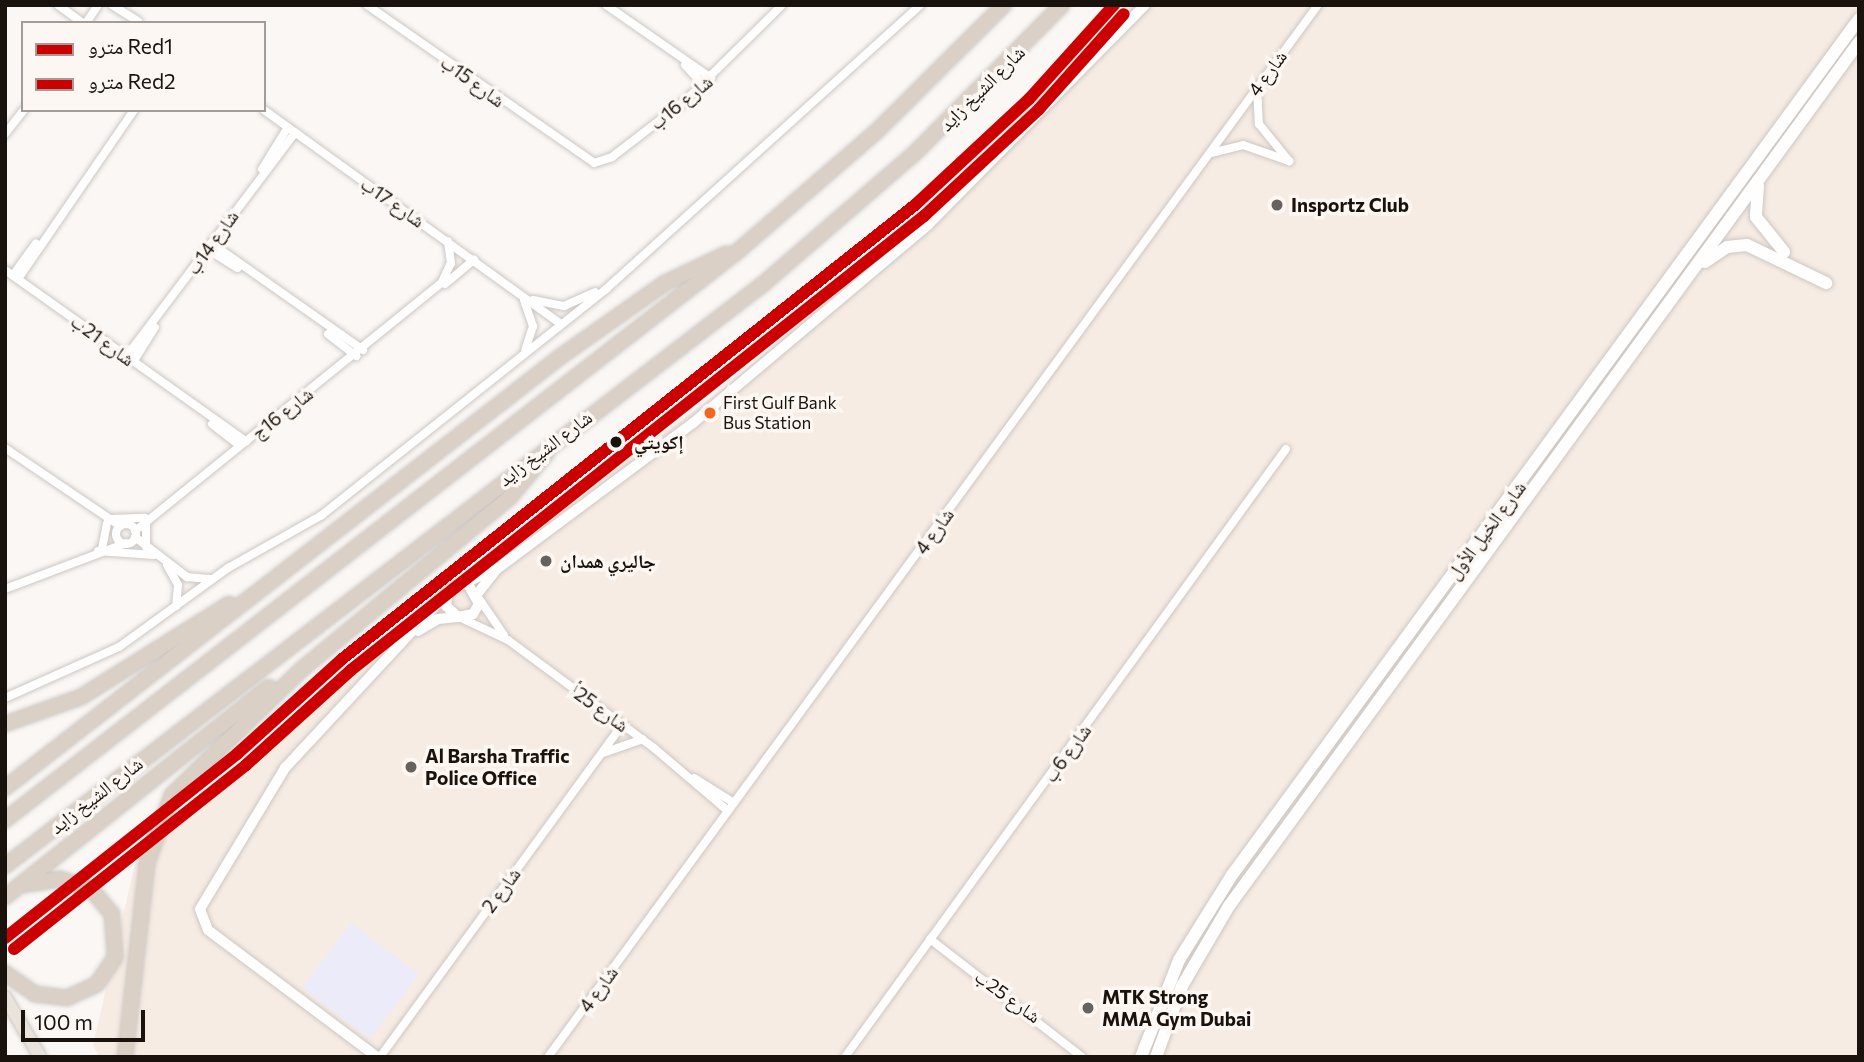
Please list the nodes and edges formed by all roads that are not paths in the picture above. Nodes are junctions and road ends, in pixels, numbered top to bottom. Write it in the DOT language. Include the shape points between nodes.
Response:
graph roads {
  1 [pos="58,5"];
  2 [pos="98,5"];
  3 [pos="112,5"];
  4 [pos="121,5"];
  5 [pos="367,5"];
  6 [pos="606,5"];
  7 [pos="782,5"];
  8 [pos="788,5"];
  9 [pos="920,5"];
  10 [pos="1004,5"];
  11 [pos="1062,5"];
  12 [pos="1145,5"];
  13 [pos="1318,5"];
  14 [pos="1859,19"];
  15 [pos="770,20"];
  16 [pos="81,21"];
  17 [pos="86,21"];
  18 [pos="137,21"];
  19 [pos="138,21"];
  20 [pos="1859,42"];
  21 [pos="679,57"];
  22 [pos="711,78"];
  23 [pos="703,84"];
  24 [pos="1257,88"];
  25 [pos="266,111"];
  26 [pos="22,112"];
  27 [pos="133,112"];
  28 [pos="291,130"];
  29 [pos="8,131"];
  30 [pos="1209,155"];
  31 [pos="580,158"];
  32 [pos="1759,180"];
  33 [pos="449,241"];
  34 [pos="209,246"];
  35 [pos="738,251"];
  36 [pos="1784,252"];
  37 [pos="474,260"];
  38 [pos="12,274"];
  39 [pos="1692,274"];
  40 [pos="616,280"];
  41 [pos="1826,283"];
  42 [pos="520,294"];
  43 [pos="415,307"];
  44 [pos="561,324"];
  45 [pos="359,353"];
  46 [pos="520,357"];
  47 [pos="129,359"];
  48 [pos="554,441"];
  49 [pos="242,443"];
  50 [pos="5,449"];
  51 [pos="1286,449"];
  52 [pos="146,518"];
  53 [pos="108,521"];
  54 [pos="118,532"];
  55 [pos="131,536"];
  56 [pos="100,550"];
  57 [pos="149,551"];
  58 [pos="167,565"];
  59 [pos="497,569"];
  60 [pos="212,579"];
  61 [pos="270,580"];
  62 [pos="468,584"];
  63 [pos="5,589"];
  64 [pos="446,595"];
  65 [pos="479,596"];
  66 [pos="176,606"];
  67 [pos="460,618"];
  68 [pos="409,638"];
  69 [pos="508,640"];
  70 [pos="301,670"];
  71 [pos="5,698"];
  72 [pos="5,724"];
  73 [pos="622,724"];
  74 [pos="643,739"];
  75 [pos="598,757"];
  76 [pos="691,777"];
  77 [pos="5,788"];
  78 [pos="734,803"];
  79 [pos="728,811"];
  80 [pos="5,820"];
  81 [pos="5,866"];
  82 [pos="19,886"];
  83 [pos="5,897"];
  84 [pos="930,939"];
  85 [pos="5,973"];
  86 [pos="5,997"];
  87 [pos="5,1014"];
  88 [pos="26,1036"];
  89 [pos="40,1057"];
  90 [pos="125,1057"];
  91 [pos="378,1057"];
  92 [pos="548,1057"];
  93 [pos="845,1057"];
  94 [pos="1082,1057"];
  95 [pos="1141,1057"];
  96 [pos="1156,1057"];
  1 -- 16 [label="street"];
  2 -- 17 [label="street"];
  3 -- 18 [label="street"];
  4 -- 19 [label="street"];
  5 -- 31 [label="street, شارع 15ب"];
  6 -- 21 [label="street"];
  7 -- 15 [label="street, شارع 16ب"];
  8 -- 15 [label="street, شارع 16ب"];
  9 -- 40 [label="street"];
  10 -- 35 [label="highway, شارع الشيخ زايد" via="877,131"];
  11 -- 48 [label="highway, شارع الشيخ زايد" via="934,135 814,242"];
  12 -- 59 [label="street" via="1053,105 918,233 693,423"];
  13 -- 24 [label="street, شارع 4"];
  14 -- 95 [label="main road, شارع الخيل الأول" via="1217,897 1174,971"];
  15 -- 22 [label="street, شارع 16ب"];
  20 -- 32 [label="main road, شارع الخيل الأول"];
  21 -- 22 [label="street"];
  21 -- 23 [label="street"];
  22 -- 23 [label="street, شارع 16ب"];
  23 -- 31 [label="street, شارع 16ب" via="608,159"];
  24 -- 30 [label="street, شارع 4"];
  24 -- 30 [label="street" via="1257,119 1289,161 1243,145"];
  25 -- 28 [label="street, شارع 17ب"];
  26 -- 29 [label="street"];
  27 -- 38 [label="street"];
  28 -- 33 [label="street, شارع 17ب"];
  28 -- 34 [label="street, شارع 14ب"];
  30 -- 78 [label="street, شارع 4"];
  32 -- 36 [label="main road" via="1756,217"];
  32 -- 39 [label="main road, شارع الخيل الأول"];
  33 -- 37 [label="street, شارع 17ب"];
  33 -- 43 [label="street, شارع 16ج" via="447,276"];
  34 -- 45 [label="street"];
  34 -- 47 [label="street, شارع 14ب"];
  35 -- 61 [label="highway" via="679,275 609,321"];
  35 -- 80 [label="highway, شارع الشيخ زايد"];
  37 -- 42 [label="street, شارع 17ب"];
  37 -- 43 [label="street, شارع 16ج"];
  38 -- 47 [label="street, شارع 21ب"];
  39 -- 41 [label="main road" via="1721,250 1741,245"];
  39 -- 96 [label="main road, شارع الخيل الأول" via="1229,906 1181,986"];
  40 -- 42 [label="street, شارع 17ب" via="564,306"];
  40 -- 44 [label="street"];
  42 -- 44 [label="street, شارع 17ب"];
  42 -- 46 [label="street" via="533,326"];
  43 -- 45 [label="street, شارع 16ج"];
  44 -- 46 [label="street"];
  45 -- 49 [label="street, شارع 16ج"];
  46 -- 60 [label="street" via="322,515"];
  47 -- 49 [label="street, شارع 21ب"];
  48 -- 70 [label="highway" via="503,503"];
  48 -- 81 [label="highway, شارع الشيخ زايد"];
  49 -- 52 [label="street, شارع 16ج"];
  50 -- 53 [label="street"];
  51 -- 84 [label="street, شارع 6ب"];
  52 -- 53 [label="street"];
  52 -- 55 [label="street, شارع 16ج"];
  52 -- 57 [label="street"];
  53 -- 54 [label="street"];
  53 -- 56 [label="street"];
  54 -- 55 [label="street"];
  54 -- 55 [label="street"];
  54 -- 56 [label="street"];
  55 -- 56 [label="street, شارع 16ج"];
  55 -- 57 [label="street"];
  56 -- 57 [label="street"];
  56 -- 63 [label="street"];
  57 -- 58 [label="street"];
  58 -- 60 [label="street" via="193,579"];
  58 -- 66 [label="street" via="177,582"];
  59 -- 62 [label="street"];
  59 -- 65 [label="street"];
  60 -- 66 [label="street"];
  61 -- 72 [label="highway" via="88,693"];
  61 -- 77 [label="highway"];
  62 -- 64 [label="street" via="454,585"];
  62 -- 65 [label="street"];
  64 -- 67 [label="street" via="446,606"];
  64 -- 68 [label="street"];
  65 -- 67 [label="street" via="476,612"];
  65 -- 69 [label="street"];
  66 -- 71 [label="street" via="97,659"];
  67 -- 68 [label="street" via="432,621"];
  67 -- 69 [label="street"];
  68 -- 91 [label="street" via="285,768 200,909 208,930"];
  69 -- 73 [label="street, شارع 25أ"];
  70 -- 82 [label="highway" via="264,692"];
  70 -- 90 [label="highway" via="195,766 163,811 147,863"];
  73 -- 74 [label="street, شارع 25أ"];
  73 -- 75 [label="street, شارع 2"];
  74 -- 75 [label="street"];
  74 -- 76 [label="street, شارع 25أ"];
  75 -- 91 [label="street, شارع 2"];
  76 -- 78 [label="street, شارع 25أ"];
  76 -- 79 [label="street, شارع 25أ"];
  78 -- 79 [label="street, شارع 4"];
  79 -- 92 [label="street, شارع 4"];
  82 -- 83 [label="highway"];
  82 -- 85 [label="highway" via="60,879 91,889 112,914 117,946 105,976 67,998 34,994"];
  84 -- 93 [label="street, شارع 6ب"];
  84 -- 94 [label="street, شارع 25ب"];
  86 -- 88 [label="main road"];
  87 -- 88 [label="main road"];
  88 -- 89 [label="main road"];
}
